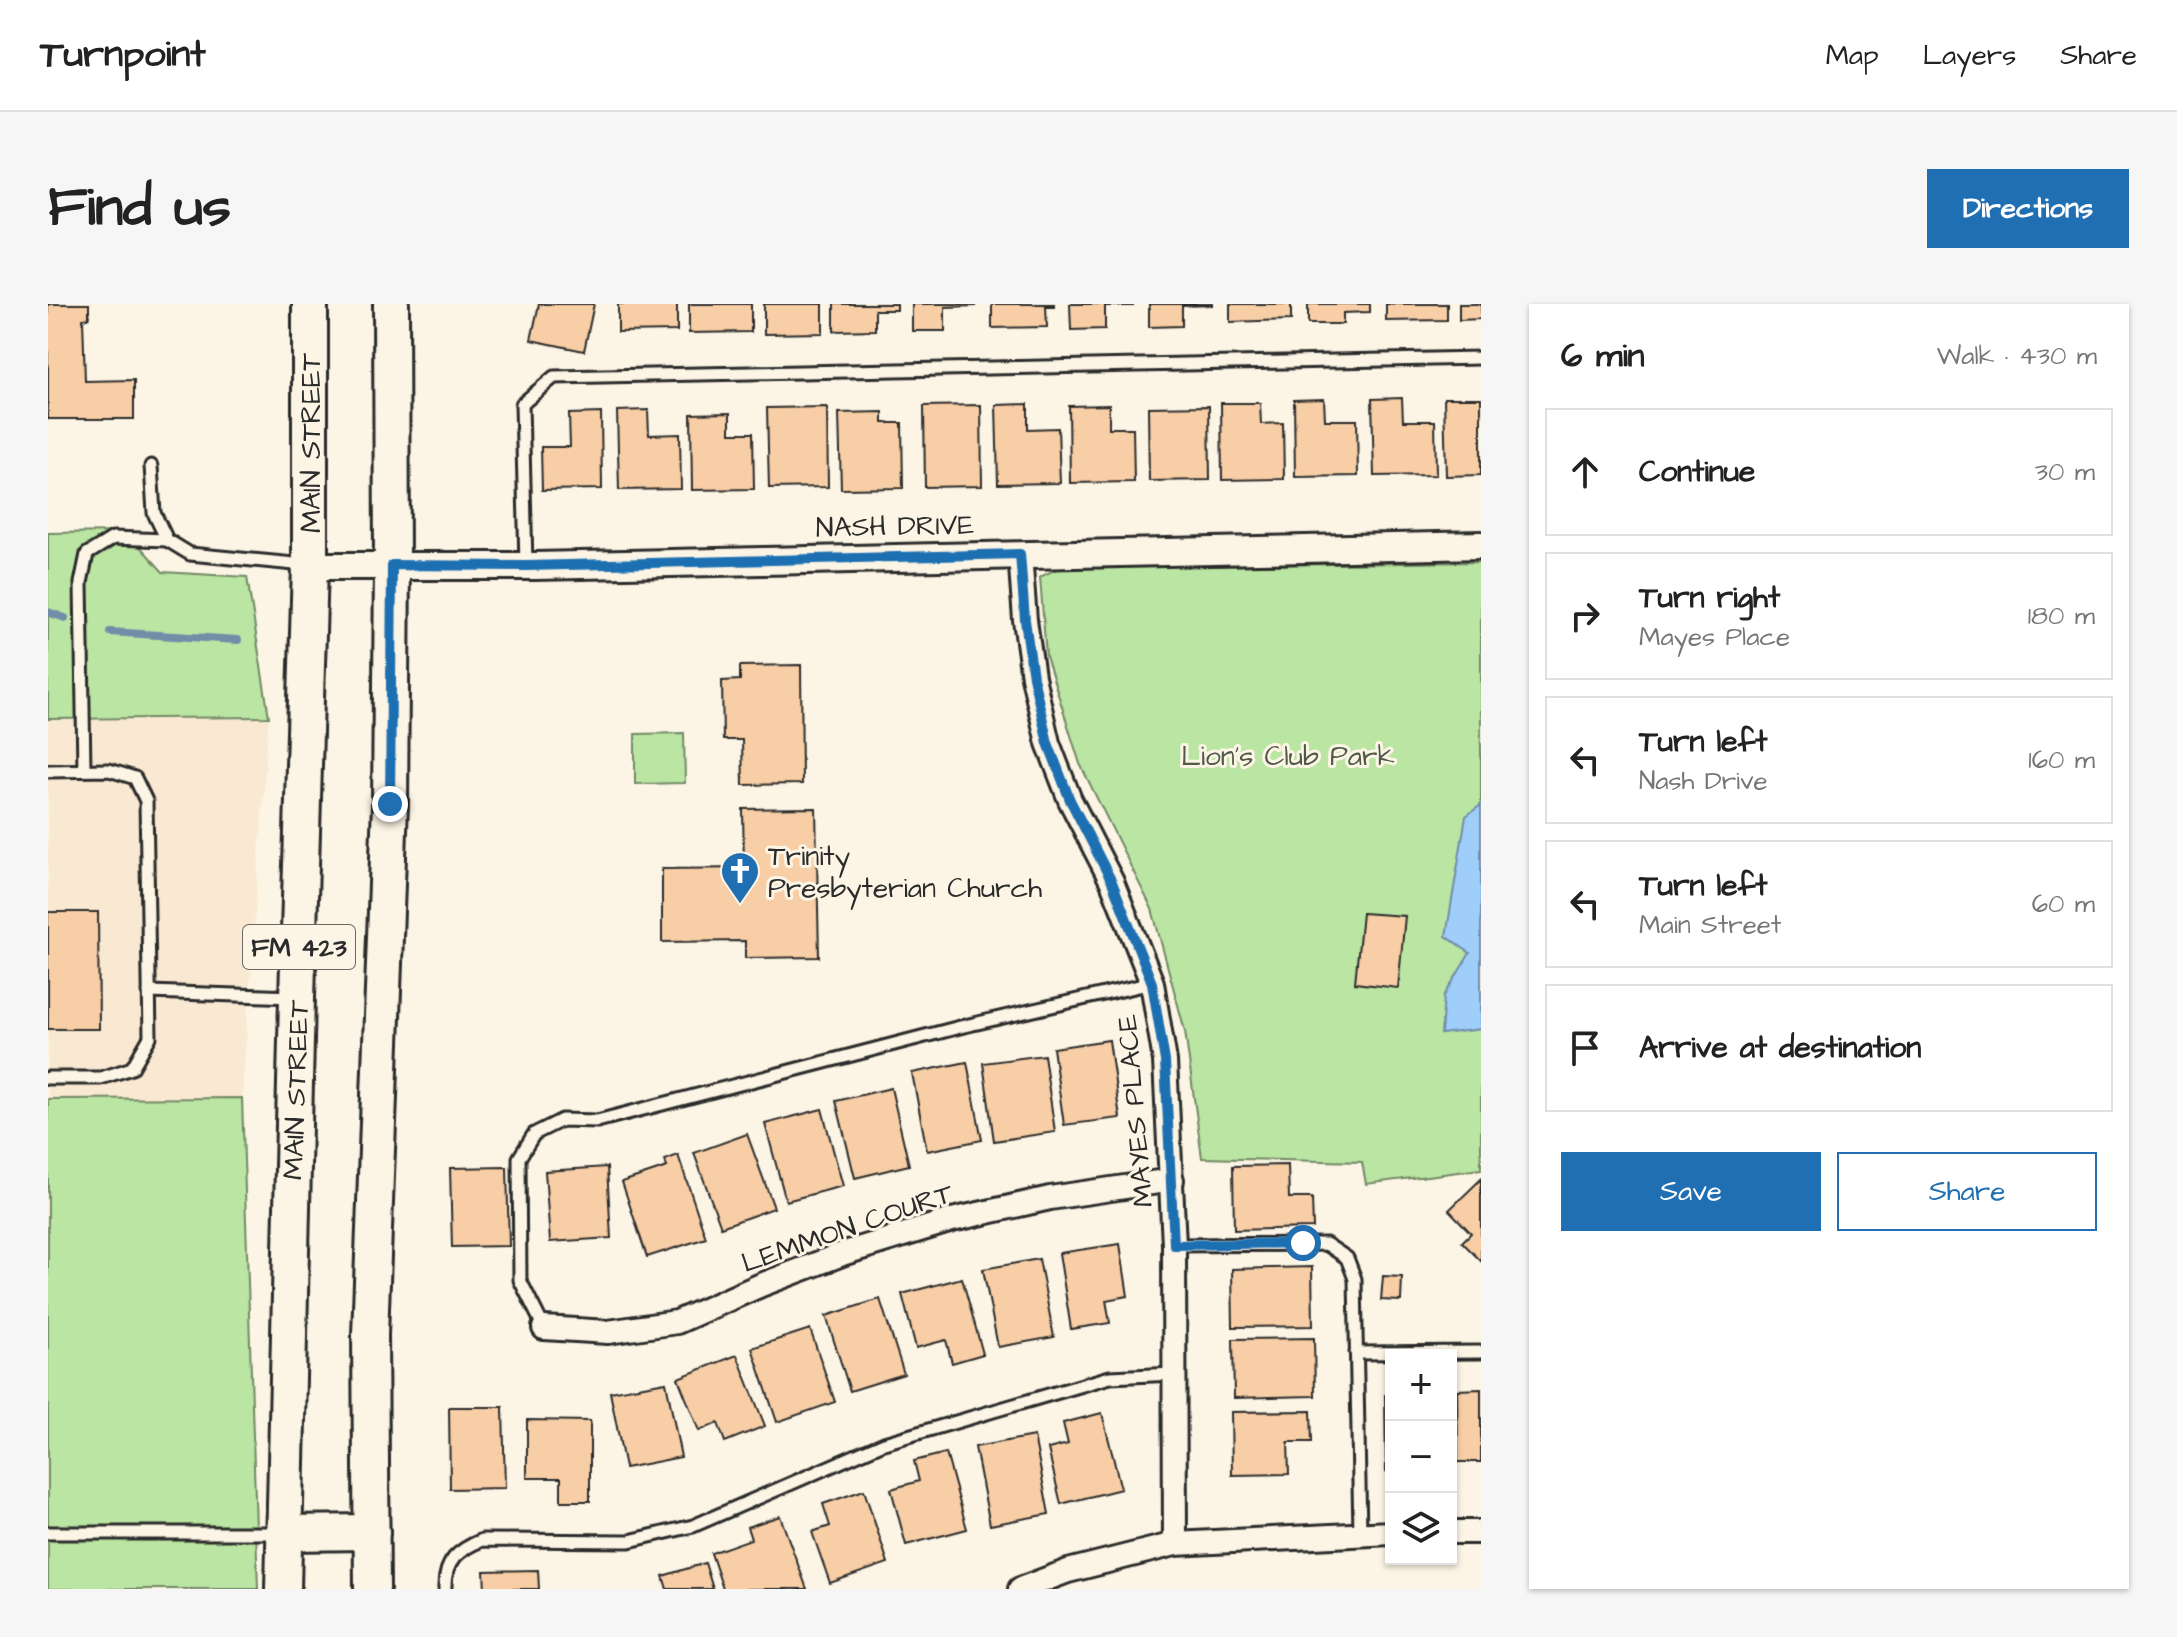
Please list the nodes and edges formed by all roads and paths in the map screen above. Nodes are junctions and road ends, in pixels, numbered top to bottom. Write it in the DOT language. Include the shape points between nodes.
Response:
graph roads {
  1 [pos="310,304"];
  2 [pos="391,304"];
  3 [pos="1481,358"];
  4 [pos="151,466"];
  5 [pos="167,540"];
  6 [pos="1481,545"];
  7 [pos="1020,554"];
  8 [pos="392,565"];
  9 [pos="310,566"];
  10 [pos="526,566"];
  11 [pos="84,770"];
  12 [pos="48,771"];
  13 [pos="1152,983"];
  14 [pos="149,992"];
  15 [pos="297,998"];
  16 [pos="48,1078"];
  17 [pos="1172,1180"];
  18 [pos="1174,1245"];
  19 [pos="544,1328"];
  20 [pos="1481,1352"];
  21 [pos="1356,1353"];
  22 [pos="1174,1374"];
  23 [pos="372,1532"];
  24 [pos="1457,1532"];
  25 [pos="1481,1532"];
  26 [pos="48,1533"];
  27 [pos="283,1533"];
  28 [pos="1385,1533"];
  29 [pos="1360,1534"];
  30 [pos="1175,1544"];
  31 [pos="283,1589"];
  32 [pos="372,1589"];
  33 [pos="445,1589"];
  34 [pos="1020,1589"];
  1 -- 9 [label="main road, MAIN STREET / FM 423"];
  2 -- 8 [label="main road, FM 423"];
  3 -- 10 [label="lane" via="554,377 522,404"];
  4 -- 5 [label="lane" via="154,513"];
  5 -- 9 [label="lane" via="190,554"];
  5 -- 11 [label="lane" via="113,538 87,554 81,583"];
  6 -- 7 [label="street, NASH DRIVE"];
  7 -- 10 [label="street, NASH DRIVE"];
  7 -- 13 [label="street, MAYES PLACE" via="1033,677 1048,743"];
  8 -- 9 [label="street, NASH DRIVE"];
  8 -- 10 [label="street, NASH DRIVE"];
  8 -- 23 [label="main road, FM 423" via="390,804 370,1335"];
  9 -- 15 [label="main road, MAIN STREET / FM 423"];
  11 -- 12 [label="lane"];
  11 -- 14 [label="lane" via="135,778 146,801"];
  13 -- 17 [label="street, MAYES PLACE" via="1165,1061"];
  13 -- 19 [label="lane" via="597,1121 562,1120 534,1134 519,1158 520,1280"];
  14 -- 15 [label="lane"];
  14 -- 16 [label="lane" via="150,1037 132,1068 101,1078"];
  15 -- 27 [label="main road, MAIN STREET / FM 423"];
  17 -- 18 [label="street, MAYES PLACE"];
  17 -- 19 [label="street, LEMMON COURT" via="1050,1198 952,1220 845,1253 677,1322 608,1332"];
  18 -- 21 [label="lane" via="1326,1244 1347,1258 1355,1279"];
  18 -- 22 [label="street, MAYES PLACE"];
  20 -- 21 [label="lane"];
  21 -- 29 [label="lane"];
  22 -- 30 [label="street, MAYES PLACE"];
  22 -- 33 [label="lane" via="1110,1377 884,1443 693,1526 629,1541 482,1540 461,1549 445,1574"];
  23 -- 27 [label="main road"];
  23 -- 32 [label="main road, FM 423"];
  24 -- 25 [label="street"];
  26 -- 27 [label="lane"];
  27 -- 31 [label="main road, MAIN STREET / FM 423"];
  28 -- 29 [label="street"];
  29 -- 30 [label="street"];
  30 -- 34 [label="street"];
}
